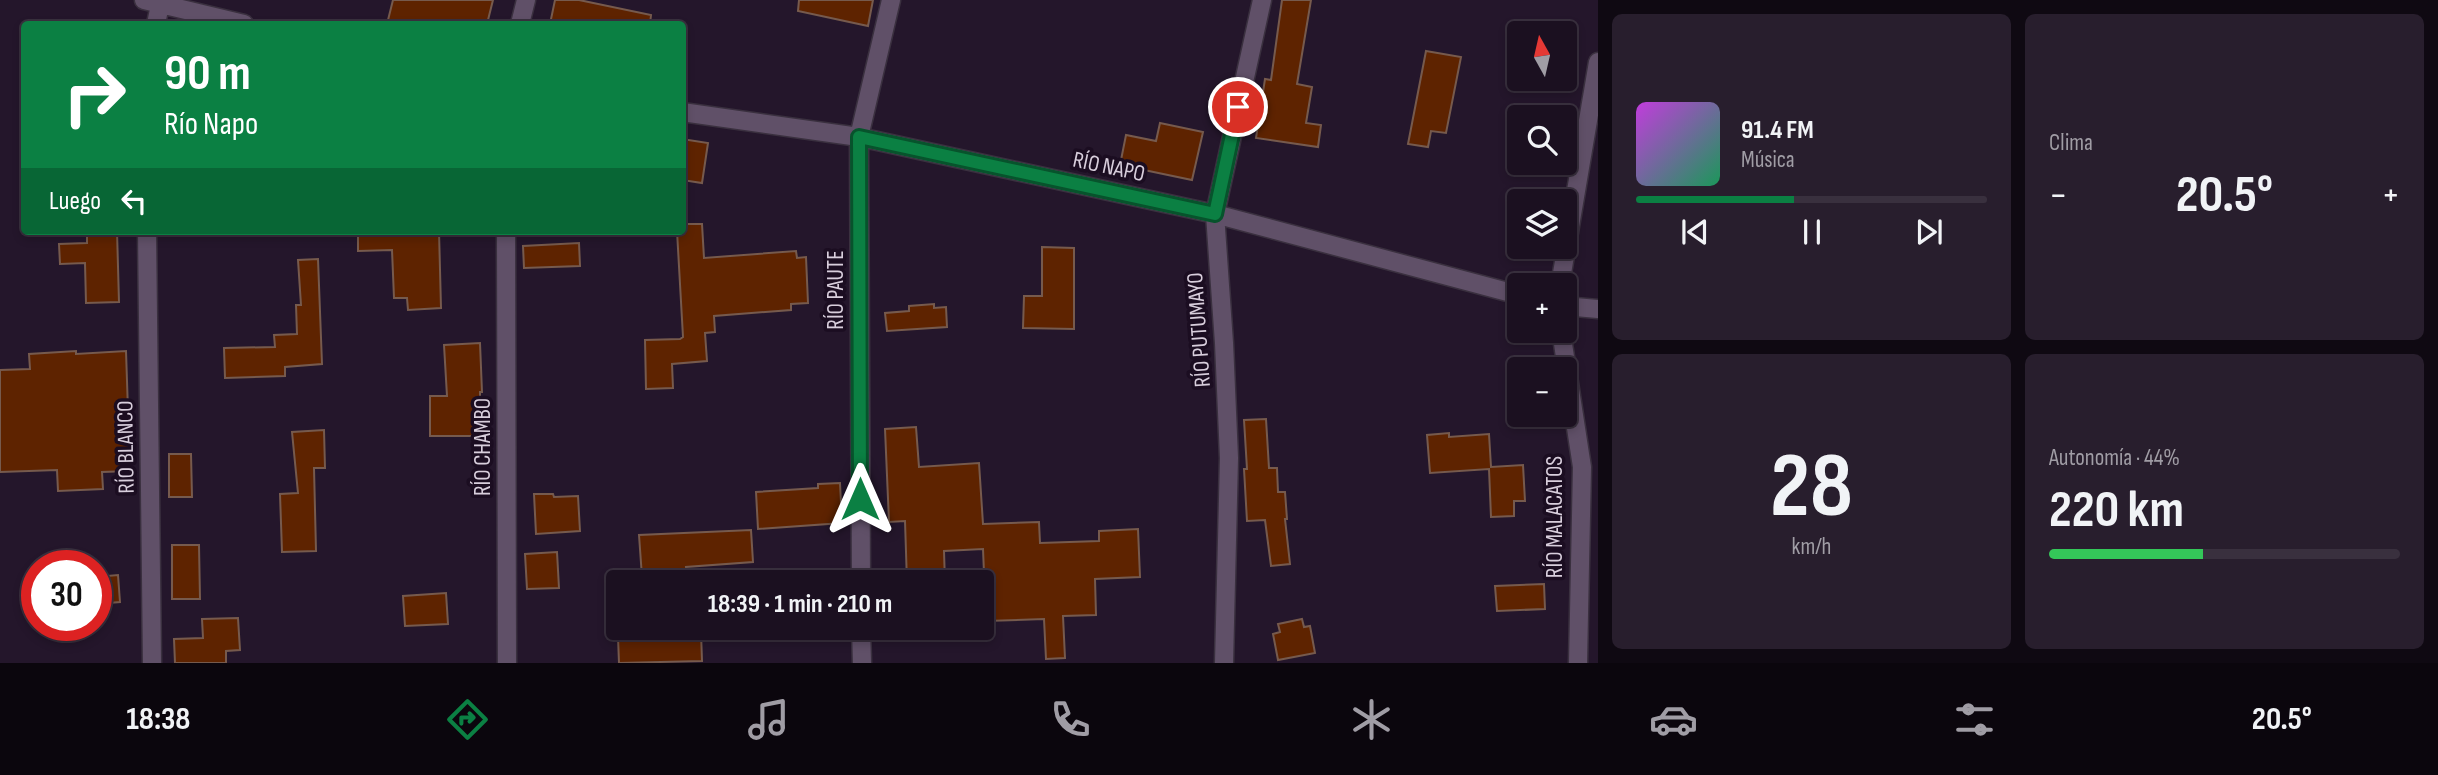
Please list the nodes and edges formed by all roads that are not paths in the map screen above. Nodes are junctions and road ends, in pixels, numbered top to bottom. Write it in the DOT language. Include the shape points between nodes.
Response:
graph roads {
  1 [pos="526,0"];
  2 [pos="891,0"];
  3 [pos="1262,0"];
  4 [pos="155,2"];
  5 [pos="156,21"];
  6 [pos="232,21"];
  7 [pos="521,21"];
  8 [pos="1598,62"];
  9 [pos="686,113"];
  10 [pos="859,137"];
  11 [pos="1215,214"];
  12 [pos="147,235"];
  13 [pos="506,235"];
  14 [pos="1562,273"];
  15 [pos="1507,292"];
  16 [pos="1577,307"];
  17 [pos="1598,309"];
  18 [pos="1563,343"];
  19 [pos="861,570"];
  20 [pos="861,640"];
  21 [pos="152,663"];
  22 [pos="507,663"];
  23 [pos="862,663"];
  24 [pos="1224,663"];
  25 [pos="1577,663"];
  1 -- 7 [label="street"];
  2 -- 10 [label="street, RÍO PAUTE"];
  3 -- 11 [label="street, RÍO PUTUMAYO"];
  4 -- 5 [label="street"];
  4 -- 6 [label="street"];
  8 -- 14 [label="street"];
  9 -- 10 [label="street, RÍO NAPO"];
  10 -- 11 [label="street, RÍO NAPO"];
  10 -- 19 [label="street, RÍO PAUTE"];
  11 -- 15 [label="street, RÍO NAPO"];
  11 -- 24 [label="street, RÍO PUTUMAYO" via="1229,458"];
  12 -- 21 [label="street, RÍO BLANCO"];
  13 -- 22 [label="street, RÍO CHAMBO"];
  16 -- 17 [label="street"];
  18 -- 25 [label="street, RÍO MALACATOS" via="1582,467"];
  20 -- 23 [label="street"];
}
